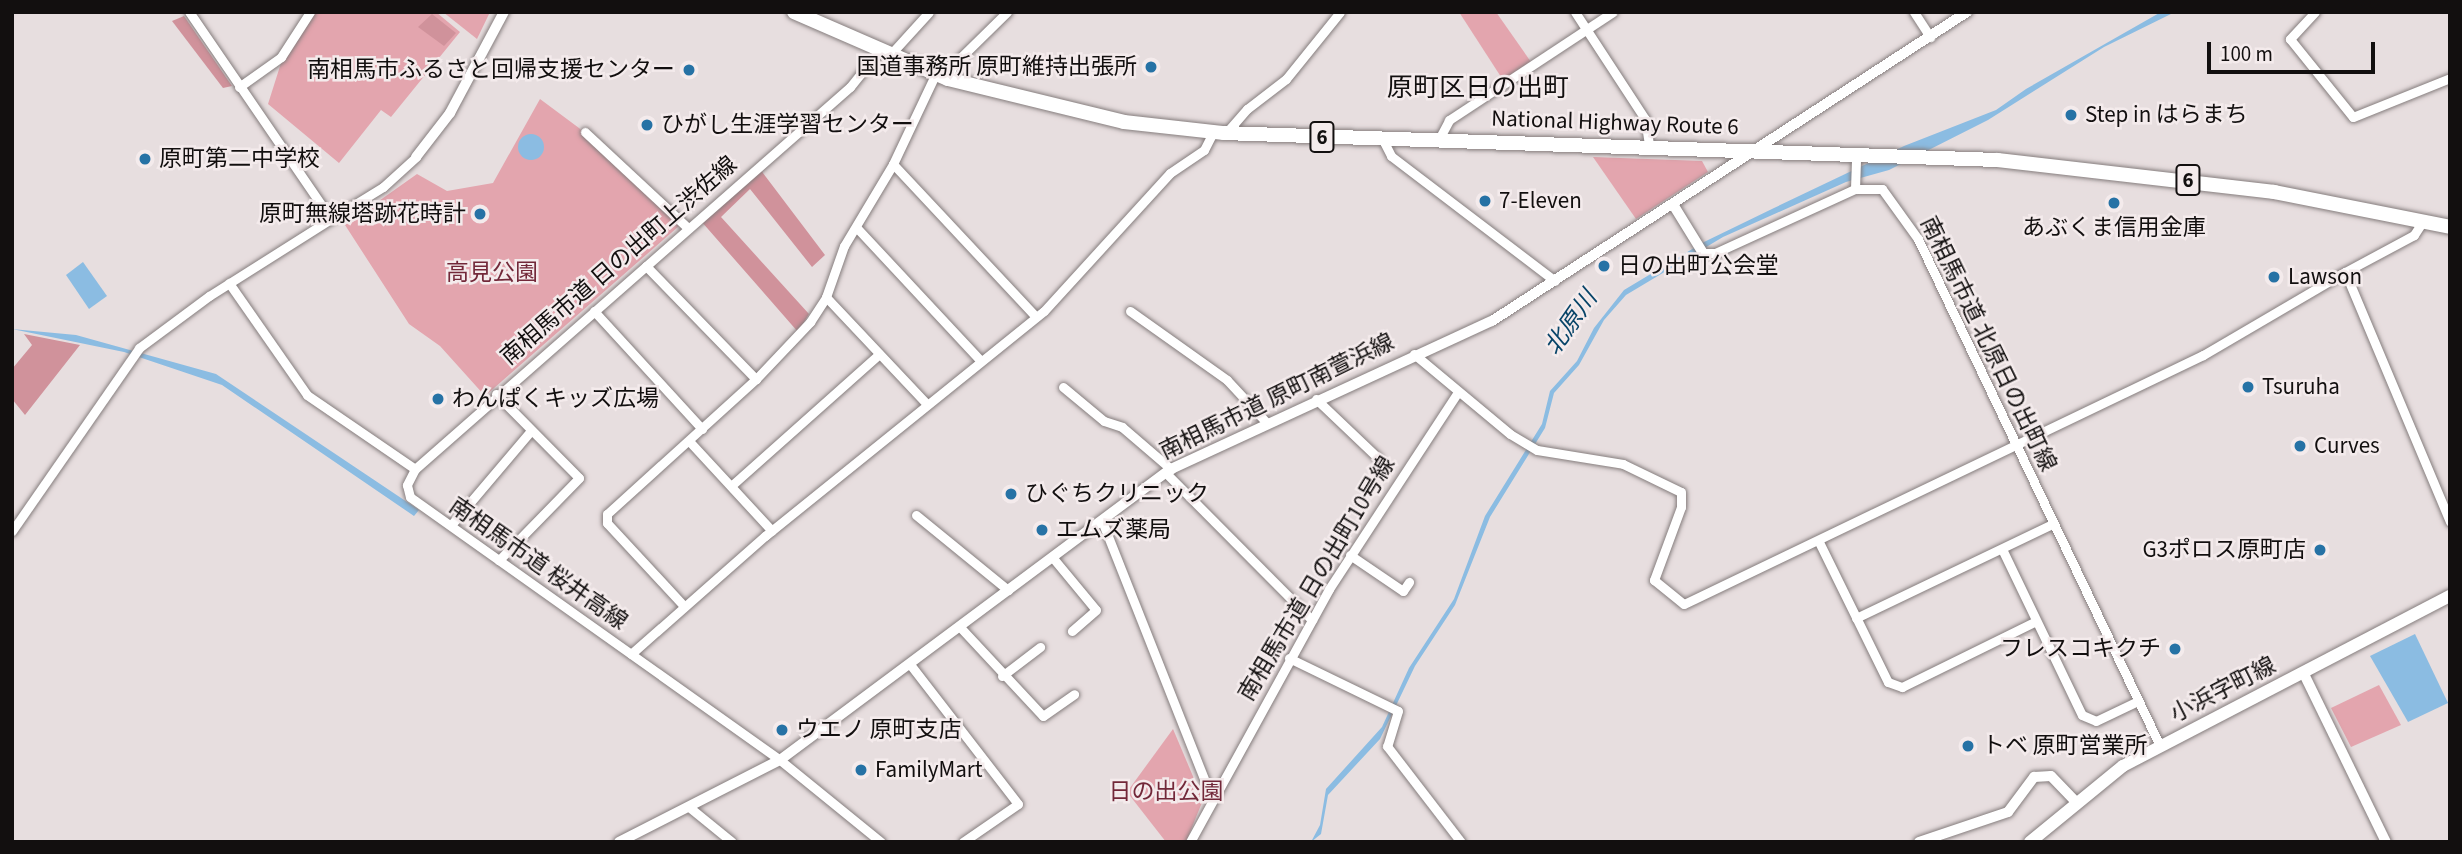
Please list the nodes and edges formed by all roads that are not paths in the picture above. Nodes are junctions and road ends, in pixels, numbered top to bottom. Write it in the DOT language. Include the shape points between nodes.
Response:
graph roads {
  1 [pos="189,12"];
  2 [pos="310,12"];
  3 [pos="504,12"];
  4 [pos="794,12"];
  5 [pos="929,12"];
  6 [pos="1007,12"];
  7 [pos="1340,12"];
  8 [pos="1575,12"];
  9 [pos="1613,12"];
  10 [pos="1914,12"];
  11 [pos="1967,12"];
  12 [pos="2315,12"];
  13 [pos="1587,30"];
  14 [pos="1930,37"];
  15 [pos="884,54"];
  16 [pos="942,77"];
  17 [pos="2450,78"];
  18 [pos="239,87"];
  19 [pos="585,132"];
  20 [pos="1220,133"];
  21 [pos="1383,140"];
  22 [pos="1438,141"];
  23 [pos="1650,145"];
  24 [pos="1756,151"];
  25 [pos="1862,154"];
  26 [pos="416,157"];
  27 [pos="893,164"];
  28 [pos="1854,187"];
  29 [pos="1674,206"];
  30 [pos="331,219"];
  31 [pos="2423,221"];
  32 [pos="687,227"];
  33 [pos="856,227"];
  34 [pos="2450,227"];
  35 [pos="1703,253"];
  36 [pos="646,266"];
  37 [pos="2345,272"];
  38 [pos="1555,282"];
  39 [pos="229,283"];
  40 [pos="825,297"];
  41 [pos="594,311"];
  42 [pos="1130,312"];
  43 [pos="1036,317"];
  44 [pos="879,354"];
  45 [pos="1414,354"];
  46 [pos="981,361"];
  47 [pos="756,379"];
  48 [pos="1063,387"];
  49 [pos="1458,392"];
  50 [pos="496,394"];
  51 [pos="1316,399"];
  52 [pos="927,404"];
  53 [pos="1266,422"];
  54 [pos="702,429"];
  55 [pos="530,432"];
  56 [pos="689,441"];
  57 [pos="2015,447"];
  58 [pos="1378,458"];
  59 [pos="415,469"];
  60 [pos="1168,471"];
  61 [pos="731,486"];
  62 [pos="916,515"];
  63 [pos="1102,521"];
  64 [pos="2450,522"];
  65 [pos="2052,524"];
  66 [pos="451,526"];
  67 [pos="12,531"];
  68 [pos="772,531"];
  69 [pos="1819,542"];
  70 [pos="2002,549"];
  71 [pos="1350,555"];
  72 [pos="1053,558"];
  73 [pos="499,560"];
  74 [pos="1409,582"];
  75 [pos="1008,590"];
  76 [pos="2450,596"];
  77 [pos="683,605"];
  78 [pos="1856,618"];
  79 [pos="1312,620"];
  80 [pos="2036,621"];
  81 [pos="960,626"];
  82 [pos="1072,631"];
  83 [pos="1040,647"];
  84 [pos="631,654"];
  85 [pos="1289,658"];
  86 [pos="909,663"];
  87 [pos="2303,672"];
  88 [pos="1002,676"];
  89 [pos="1074,694"];
  90 [pos="2138,701"];
  91 [pos="2160,746"];
  92 [pos="780,760"];
  93 [pos="1211,797"];
  94 [pos="2075,801"];
  95 [pos="689,807"];
  96 [pos="619,842"];
  97 [pos="732,842"];
  98 [pos="881,842"];
  99 [pos="963,842"];
  100 [pos="1190,842"];
  101 [pos="1461,842"];
  102 [pos="1919,842"];
  103 [pos="2030,842"];
  104 [pos="2386,842"];
  1 -- 18 [label="street"];
  2 -- 18 [label="street" via="281,57"];
  3 -- 26 [label="street" via="450,113"];
  4 -- 15 [label="highway, National Highway Route 6 / 6"];
  5 -- 15 [label="street, 南相馬市道 日の出町上渋佐線"];
  6 -- 16 [label="street"];
  7 -- 20 [label="street" via="1286,79"];
  8 -- 13 [label="street"];
  9 -- 13 [label="street"];
  10 -- 14 [label="street"];
  11 -- 14 [label="street, 南相馬市道 原町南萱浜線"];
  12 -- 17 [label="street" via="2290,39 2353,117"];
  13 -- 22 [label="street" via="1449,120"];
  13 -- 23 [label="street" via="1645,119"];
  14 -- 24 [label="street, 南相馬市道 原町南萱浜線"];
  15 -- 16 [label="highway, National Highway Route 6 / 6"];
  15 -- 32 [label="street, 南相馬市道 日の出町上渋佐線"];
  16 -- 20 [label="highway, National Highway Route 6 / 6" via="1068,112"];
  16 -- 27 [label="street"];
  18 -- 30 [label="street"];
  19 -- 32 [label="street"];
  20 -- 21 [label="highway, National Highway Route 6 / 6"];
  20 -- 43 [label="street" via="1170,173"];
  21 -- 22 [label="highway, National Highway Route 6 / 6"];
  21 -- 38 [label="street" via="1391,156"];
  22 -- 23 [label="highway, National Highway Route 6 / 6"];
  23 -- 24 [label="highway, National Highway Route 6 / 6"];
  24 -- 25 [label="highway, National Highway Route 6 / 6"];
  24 -- 29 [label="street, 南相馬市道 原町南萱浜線"];
  25 -- 28 [label="street" via="1854,171"];
  25 -- 31 [label="highway, National Highway Route 6 / 6" via="2157,175"];
  26 -- 30 [label="street" via="383,187"];
  27 -- 33 [label="street"];
  27 -- 43 [label="street"];
  28 -- 35 [label="street" via="1715,253"];
  28 -- 57 [label="street, 南相馬市道 北原日の出町線" via="1882,188 1918,239"];
  29 -- 35 [label="street"];
  29 -- 38 [label="street, 南相馬市道 原町南萱浜線"];
  30 -- 39 [label="street"];
  31 -- 34 [label="highway, National Highway Route 6 / 6"];
  31 -- 37 [label="street" via="2413,236"];
  32 -- 36 [label="street, 南相馬市道 日の出町上渋佐線"];
  33 -- 40 [label="street"];
  33 -- 46 [label="street"];
  36 -- 41 [label="street, 南相馬市道 日の出町上渋佐線"];
  36 -- 47 [label="street"];
  37 -- 57 [label="street" via="2203,355"];
  37 -- 64 [label="street"];
  38 -- 45 [label="street, 南相馬市道 原町南萱浜線" via="1492,321"];
  39 -- 59 [label="street" via="307,395"];
  39 -- 67 [label="street" via="139,348"];
  40 -- 44 [label="street"];
  40 -- 47 [label="street" via="793,344"];
  41 -- 50 [label="street, 南相馬市道 日の出町上渋佐線"];
  41 -- 54 [label="street"];
  42 -- 53 [label="street" via="1233,384"];
  43 -- 46 [label="street"];
  44 -- 52 [label="street"];
  44 -- 61 [label="street"];
  45 -- 49 [label="street"];
  45 -- 51 [label="street, 南相馬市道 原町南萱浜線"];
  46 -- 52 [label="street"];
  47 -- 54 [label="street"];
  48 -- 60 [label="street" via="1104,421 1122,426"];
  49 -- 69 [label="street" via="1537,450 1623,464 1681,492 1681,507 1654,580 1684,604"];
  49 -- 71 [label="street, 南相馬市道 日の出町10号線"];
  50 -- 55 [label="street"];
  50 -- 59 [label="street, 南相馬市道 日の出町上渋佐線"];
  51 -- 53 [label="street, 南相馬市道 原町南萱浜線"];
  51 -- 58 [label="street"];
  52 -- 68 [label="street"];
  53 -- 60 [label="street, 南相馬市道 原町南萱浜線"];
  54 -- 56 [label="street"];
  55 -- 66 [label="street"];
  55 -- 73 [label="street" via="579,478"];
  56 -- 61 [label="street"];
  56 -- 77 [label="street" via="607,514 607,523"];
  57 -- 65 [label="street, 南相馬市道 北原日の出町線"];
  57 -- 69 [label="street"];
  59 -- 66 [label="street, 南相馬市道 桜井高線" via="407,485 410,497"];
  60 -- 63 [label="street, 南相馬市道 原町南萱浜線"];
  60 -- 79 [label="street"];
  61 -- 68 [label="street"];
  62 -- 75 [label="street"];
  63 -- 72 [label="street, 南相馬市道 原町南萱浜線"];
  63 -- 93 [label="street"];
  65 -- 70 [label="street"];
  65 -- 90 [label="street, 南相馬市道 北原日の出町線"];
  66 -- 73 [label="street, 南相馬市道 桜井高線"];
  68 -- 77 [label="street"];
  69 -- 78 [label="street"];
  70 -- 78 [label="street"];
  70 -- 80 [label="street"];
  71 -- 74 [label="street" via="1404,591"];
  71 -- 79 [label="street, 南相馬市道 日の出町10号線"];
  72 -- 75 [label="street, 南相馬市道 原町南萱浜線"];
  72 -- 82 [label="street" via="1096,610"];
  73 -- 84 [label="street, 南相馬市道 桜井高線"];
  75 -- 81 [label="street, 南相馬市道 原町南萱浜線"];
  76 -- 87 [label="main road, 小浜字町線"];
  77 -- 84 [label="street"];
  78 -- 80 [label="street" via="1888,682 1902,687"];
  79 -- 85 [label="street, 南相馬市道 日の出町10号線"];
  80 -- 90 [label="street" via="2088,721"];
  81 -- 86 [label="street, 南相馬市道 原町南萱浜線"];
  81 -- 88 [label="street"];
  83 -- 88 [label="street"];
  84 -- 92 [label="street, 南相馬市道 桜井高線"];
  85 -- 93 [label="street, 南相馬市道 日の出町10号線"];
  85 -- 101 [label="street" via="1394,709 1387,746"];
  86 -- 92 [label="street, 南相馬市道 原町南萱浜線"];
  86 -- 99 [label="street" via="1018,804"];
  87 -- 91 [label="main road, 小浜字町線"];
  87 -- 104 [label="street"];
  88 -- 89 [label="street" via="1043,716"];
  90 -- 91 [label="street, 南相馬市道 北原日の出町線"];
  91 -- 94 [label="main road, 小浜字町線"];
  92 -- 95 [label="street, 南相馬市道 原町南萱浜線"];
  92 -- 98 [label="street, 南相馬市道 桜井高線"];
  93 -- 100 [label="street, 南相馬市道 日の出町10号線"];
  94 -- 102 [label="street" via="2051,776 2034,777 2008,811"];
  94 -- 103 [label="main road, 小浜字町線"];
  95 -- 96 [label="street, 南相馬市道 原町南萱浜線"];
  95 -- 97 [label="street"];
}
